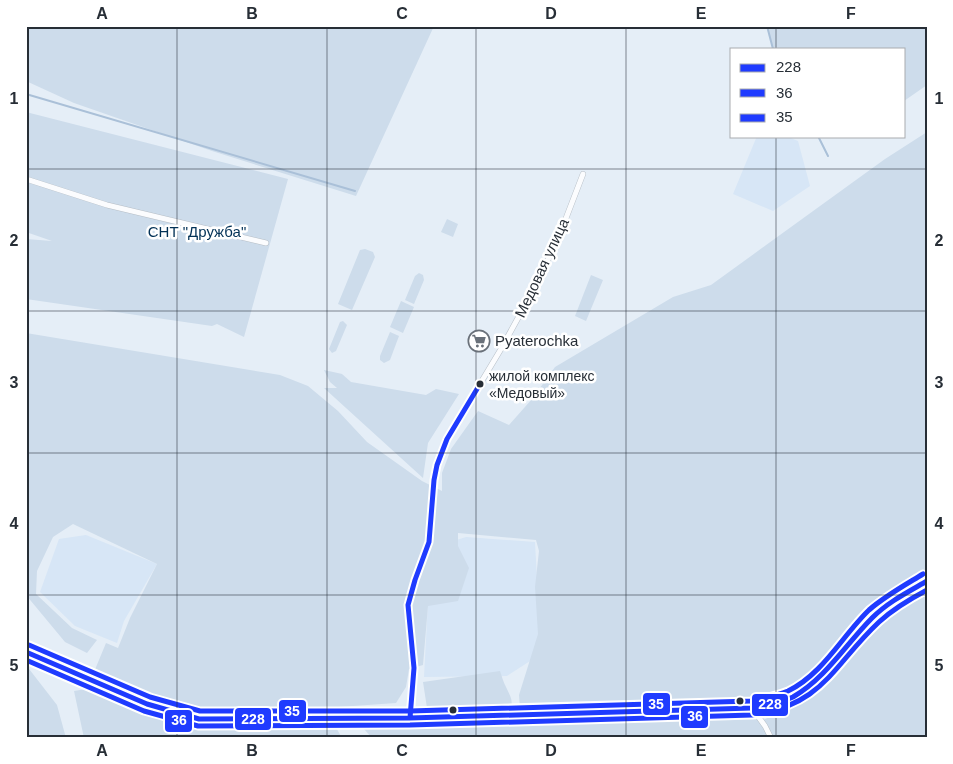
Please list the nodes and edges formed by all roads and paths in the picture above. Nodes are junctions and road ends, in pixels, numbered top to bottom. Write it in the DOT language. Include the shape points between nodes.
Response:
graph roads {
  1 [pos="583,174"];
  2 [pos="26,179"];
  3 [pos="266,243"];
  4 [pos="927,581"];
  5 [pos="26,652"];
  6 [pos="752,708"];
  7 [pos="410,718"];
  8 [pos="770,738"];
  1 -- 7 [label="street, Медовая улица" via="535,287 447,439 437,465 429,542 408,605 414,668"];
  2 -- 3 [label="street" via="107,205"];
  4 -- 6 [label="main road" via="880,611 805,690 776,704"];
  5 -- 7 [label="main road" via="147,704 199,719"];
  6 -- 7 [label="main road"];
  6 -- 8 [label="street"];
}
